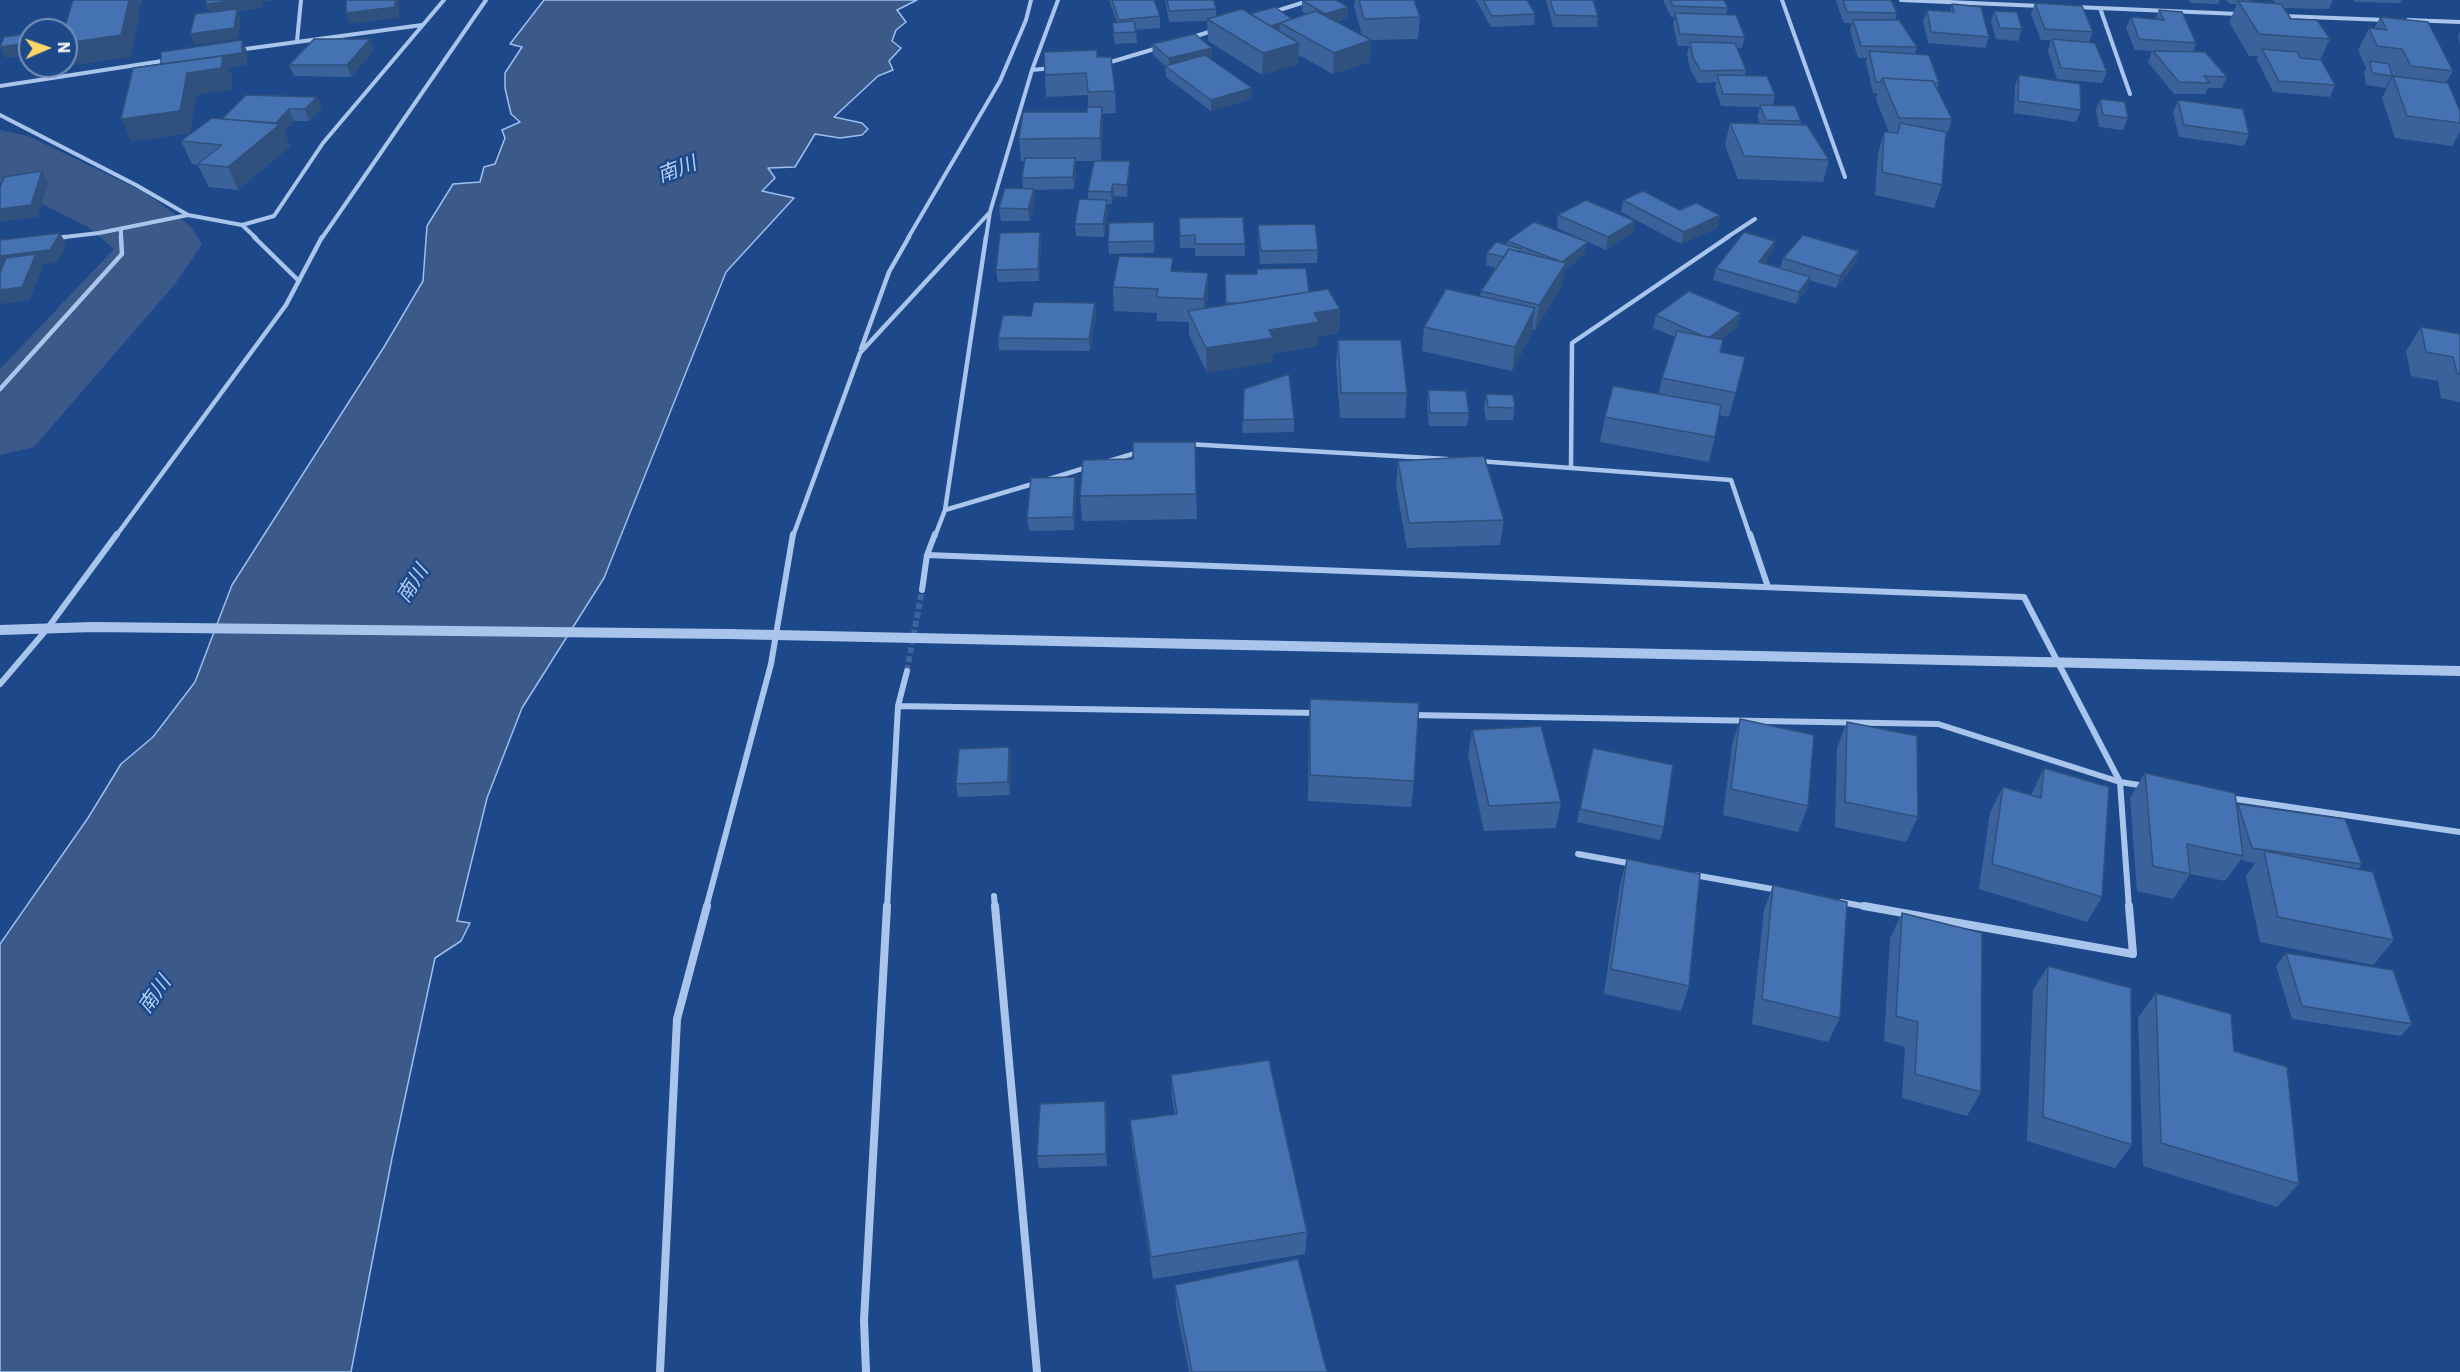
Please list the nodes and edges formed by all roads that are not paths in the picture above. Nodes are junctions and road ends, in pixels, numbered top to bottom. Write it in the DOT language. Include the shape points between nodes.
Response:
graph roads {
  1 [pos="301,0"];
  2 [pos="444,0"];
  3 [pos="486,0"];
  4 [pos="1031,0"];
  5 [pos="1058,0"];
  6 [pos="1311,0"];
  7 [pos="1782,0"];
  8 [pos="1901,0"];
  9 [pos="2032,0"];
  10 [pos="2035,6"];
  11 [pos="2046,6"];
  12 [pos="2068,7"];
  13 [pos="2100,8"];
  14 [pos="1267,14"];
  15 [pos="2248,14"];
  16 [pos="2271,15"];
  17 [pos="2387,20"];
  18 [pos="2398,20"];
  19 [pos="2460,22"];
  20 [pos="422,25"];
  21 [pos="1222,28"];
  22 [pos="1189,38"];
  23 [pos="297,41"];
  24 [pos="1167,45"];
  25 [pos="229,51"];
  26 [pos="171,60"];
  27 [pos="1100,64"];
  28 [pos="1054,68"];
  29 [pos="1032,70"];
  30 [pos="0,86"];
  31 [pos="2130,94"];
  32 [pos="0,115"];
  33 [pos="1845,177"];
  34 [pos="990,212"];
  35 [pos="188,215"];
  36 [pos="1755,219"];
  37 [pos="242,225"];
  38 [pos="121,230"];
  39 [pos="44,240"];
  40 [pos="299,281"];
  41 [pos="860,353"];
  42 [pos="0,389"];
  43 [pos="1181,443"];
  44 [pos="1147,449"];
  45 [pos="1458,459"];
  46 [pos="1469,460"];
  47 [pos="1102,463"];
  48 [pos="1091,466"];
  49 [pos="1571,466"];
  50 [pos="945,510"];
  51 [pos="927,555"];
  52 [pos="1768,587"];
  53 [pos="921,590"];
  54 [pos="47,629"];
  55 [pos="0,630"];
  56 [pos="775,635"];
  57 [pos="2060,664"];
  58 [pos="907,671"];
  59 [pos="2460,671"];
  60 [pos="0,684"];
  61 [pos="898,706"];
  62 [pos="1328,714"];
  63 [pos="1400,715"];
  64 [pos="2120,782"];
  65 [pos="2156,787"];
  66 [pos="2226,798"];
  67 [pos="2460,832"];
  68 [pos="1578,854"];
  69 [pos="1637,865"];
  70 [pos="1684,873"];
  71 [pos="1790,892"];
  72 [pos="994,896"];
  73 [pos="1838,901"];
  74 [pos="660,1372"];
  75 [pos="866,1372"];
  76 [pos="1037,1372"];
  1 -- 23 [label="street"];
  2 -- 20 [label="street"];
  3 -- 40 [label="street" via="324,234"];
  4 -- 41 [label="street" via="1000,81 889,272"];
  5 -- 29 [label="street"];
  6 -- 14 [label="street"];
  7 -- 33 [label="street"];
  8 -- 10 [label="street"];
  9 -- 10 [label="street"];
  10 -- 11 [label="street"];
  12 -- 13 [label="street"];
  13 -- 15 [label="street"];
  13 -- 31 [label="street"];
  16 -- 17 [label="street"];
  18 -- 19 [label="street"];
  20 -- 23 [label="street"];
  20 -- 37 [label="street" via="324,143 274,216"];
  21 -- 22 [label="street"];
  23 -- 25 [label="street"];
  24 -- 27 [label="street"];
  26 -- 30 [label="street"];
  28 -- 29 [label="street"];
  29 -- 34 [label="street"];
  32 -- 35 [label="street"];
  34 -- 41 [label="street"];
  34 -- 50 [label="street"];
  35 -- 37 [label="street"];
  35 -- 38 [label="street"];
  36 -- 49 [label="street" via="1572,344"];
  37 -- 40 [label="street"];
  38 -- 39 [label="street"];
  38 -- 42 [label="street" via="122,254"];
  40 -- 54 [label="street" via="286,305"];
  41 -- 56 [label="street" via="794,530"];
  43 -- 45 [label="street"];
  44 -- 47 [label="street"];
  46 -- 49 [label="street"];
  48 -- 50 [label="street"];
  49 -- 52 [label="street" via="1731,480"];
  50 -- 51 [label="street"];
  51 -- 52 [label="street"];
  51 -- 53 [label="street"];
  52 -- 57 [label="street" via="2024,597"];
  54 -- 55 [label="street"];
  54 -- 56 [label="street"];
  54 -- 60 [label="street"];
  56 -- 57 [label="street"];
  56 -- 74 [label="street" via="771,664 677,1018"];
  57 -- 59 [label="street"];
  57 -- 64 [label="street"];
  58 -- 61 [label="street"];
  61 -- 62 [label="street"];
  61 -- 75 [label="street" via="864,1320"];
  63 -- 64 [label="street" via="1938,724"];
  64 -- 65 [label="street"];
  64 -- 73 [label="street" via="2133,954"];
  66 -- 67 [label="street"];
  68 -- 69 [label="street"];
  70 -- 71 [label="street"];
  72 -- 76 [label="street"];
}
